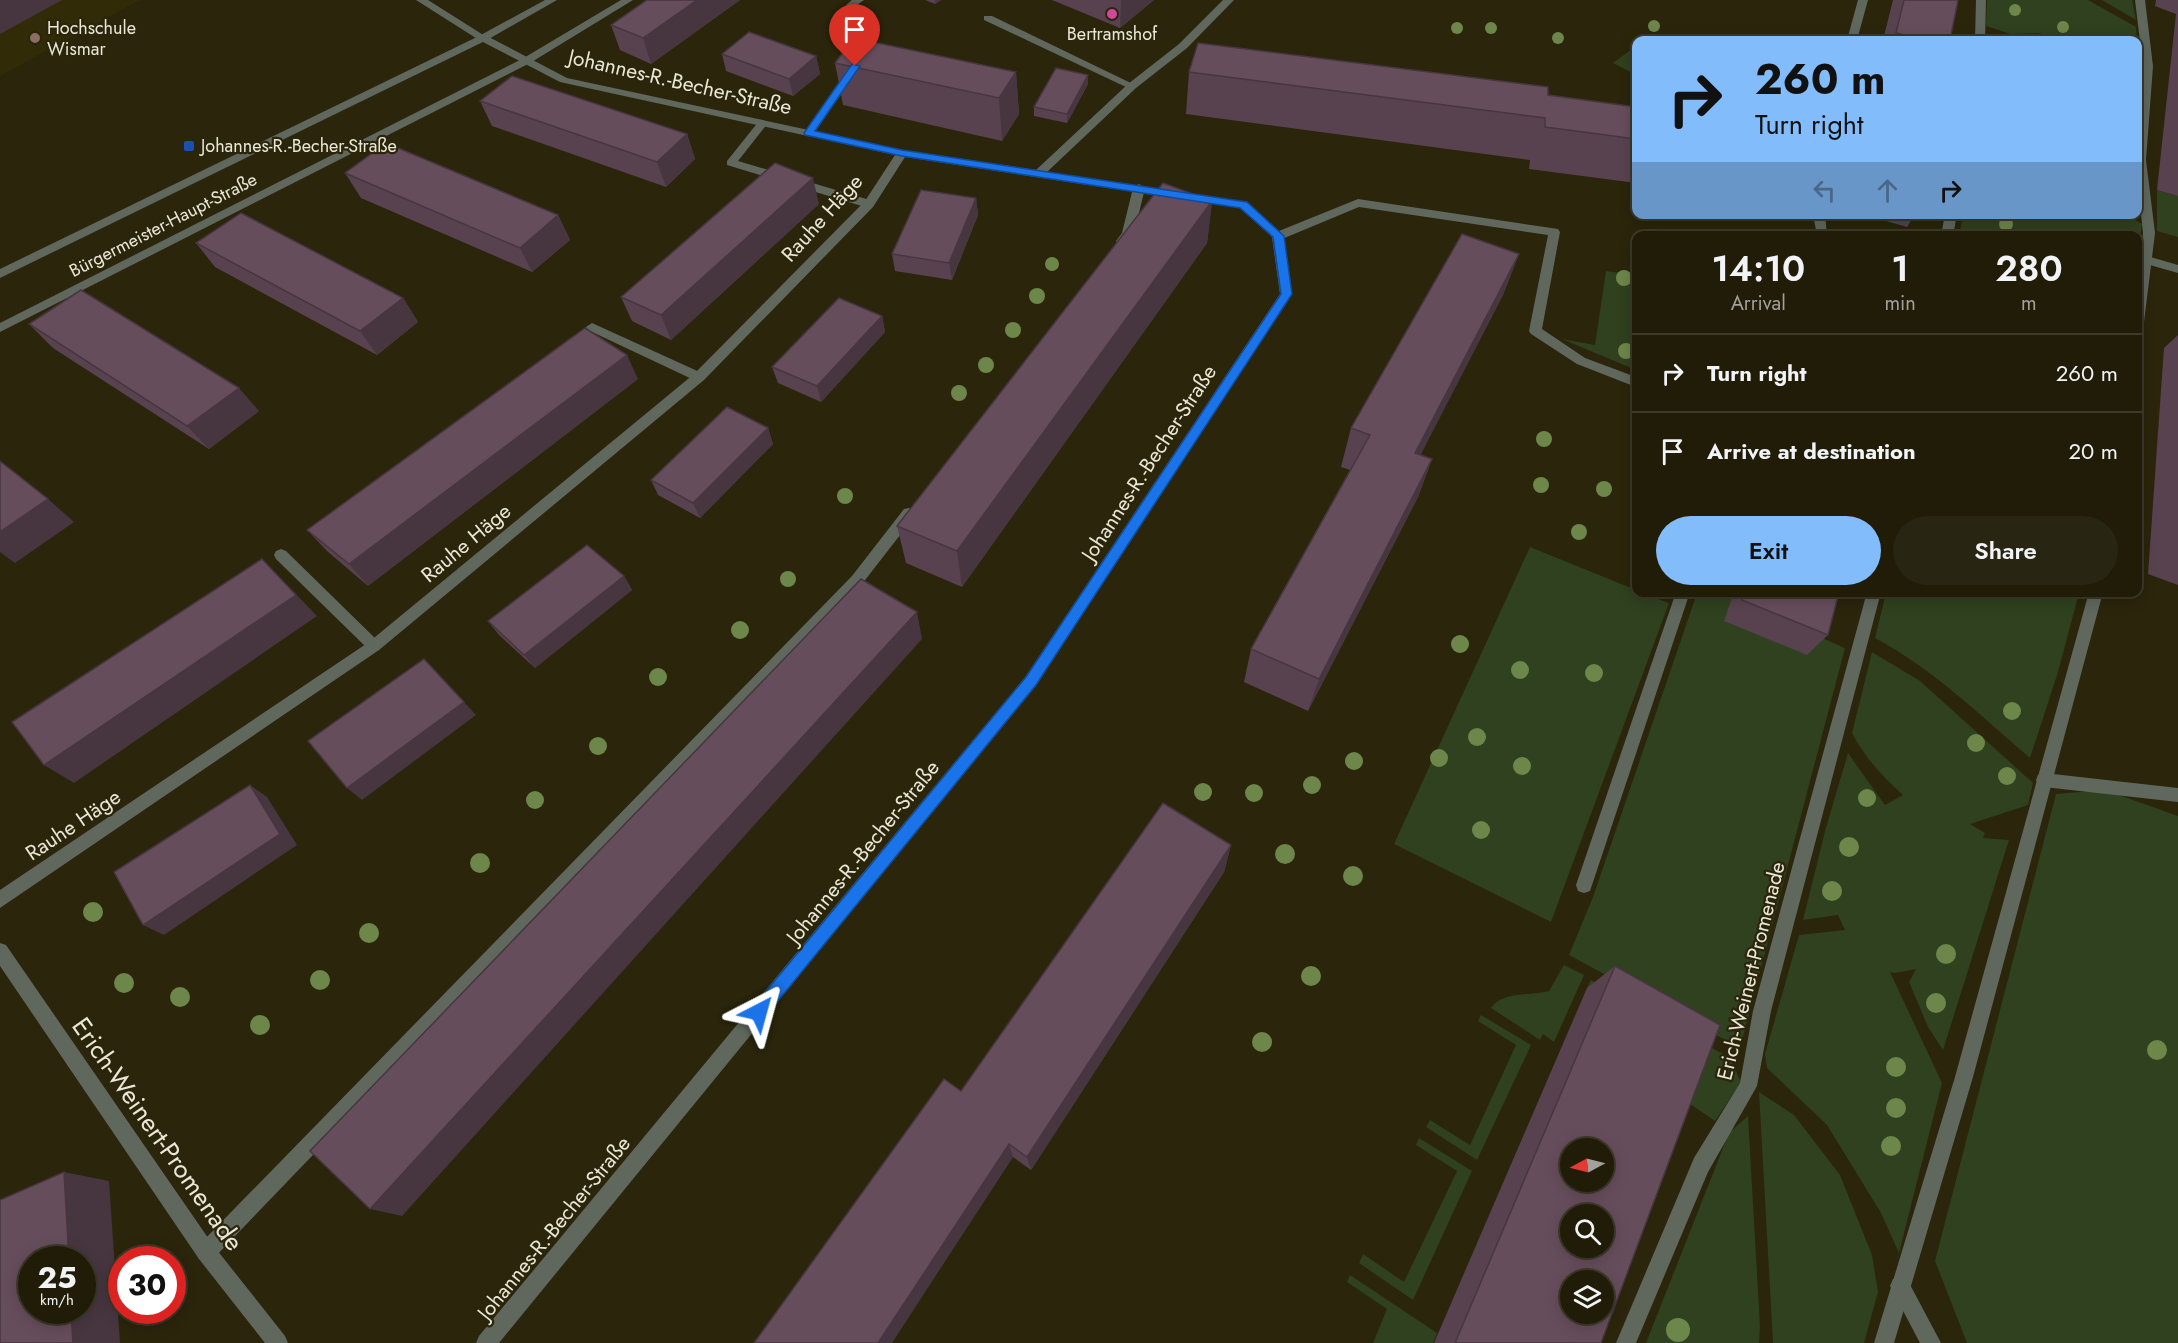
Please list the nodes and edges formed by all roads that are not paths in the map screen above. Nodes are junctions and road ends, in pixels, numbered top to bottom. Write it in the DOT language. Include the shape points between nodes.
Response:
graph roads {
  1 [pos="421,0"];
  2 [pos="552,0"];
  3 [pos="628,0"];
  4 [pos="1229,0"];
  5 [pos="1863,0"];
  6 [pos="1982,0"];
  7 [pos="2139,0"];
  8 [pos="988,18"];
  9 [pos="1853,36"];
  10 [pos="1980,36"];
  11 [pos="483,38"];
  12 [pos="526,62"];
  13 [pos="866,69"];
  14 [pos="1132,86"];
  15 [pos="764,123"];
  16 [pos="809,133"];
  17 [pos="2142,136"];
  18 [pos="902,153"];
  19 [pos="1038,174"];
  20 [pos="2142,176"];
  21 [pos="1140,188"];
  22 [pos="869,204"];
  23 [pos="1278,236"];
  24 [pos="1113,252"];
  25 [pos="2147,260"];
  26 [pos="2178,269"];
  27 [pos="0,274"];
  28 [pos="2142,294"];
  29 [pos="592,327"];
  30 [pos="0,328"];
  31 [pos="699,377"];
  32 [pos="1632,380"];
  33 [pos="915,505"];
  34 [pos="281,555"];
  35 [pos="1681,597"];
  36 [pos="1873,597"];
  37 [pos="2095,597"];
  38 [pos="374,646"];
  39 [pos="2044,780"];
  40 [pos="2178,795"];
  41 [pos="1584,885"];
  42 [pos="0,900"];
  43 [pos="0,951"];
  44 [pos="206,1252"];
  45 [pos="1900,1286"];
  46 [pos="278,1343"];
  47 [pos="486,1343"];
  48 [pos="1626,1343"];
  49 [pos="1884,1343"];
  50 [pos="1931,1343"];
  1 -- 11 [label="street, Johannes-R.-Becher-Straße"];
  2 -- 11 [label="street, Bürgermeister-Haupt-Straße"];
  3 -- 12 [label="street, Bürgermeister-Haupt-Straße"];
  4 -- 14 [label="street" via="1183,46"];
  5 -- 9 [label="street"];
  6 -- 10 [label="street"];
  7 -- 17 [label="street" via="2148,66"];
  8 -- 14 [label="street"];
  11 -- 12 [label="street, Johannes-R.-Becher-Straße"];
  11 -- 27 [label="street, Bürgermeister-Haupt-Straße"];
  12 -- 15 [label="street, Johannes-R.-Becher-Straße" via="564,80"];
  12 -- 30 [label="street, Bürgermeister-Haupt-Straße"];
  13 -- 16 [label="street" via="855,66"];
  14 -- 19 [label="street"];
  15 -- 16 [label="street, Johannes-R.-Becher-Straße"];
  15 -- 22 [label="street" via="731,163"];
  16 -- 18 [label="street, Johannes-R.-Becher-Straße"];
  18 -- 19 [label="street, Johannes-R.-Becher-Straße"];
  18 -- 22 [label="street, Rauhe Häge"];
  19 -- 21 [label="street, Johannes-R.-Becher-Straße"];
  20 -- 25 [label="street" via="2149,232"];
  21 -- 23 [label="street, Johannes-R.-Becher-Straße" via="1243,205"];
  21 -- 24 [label="street" via="1128,234"];
  22 -- 31 [label="street, Rauhe Häge"];
  23 -- 32 [label="street" via="1358,203 1554,232 1535,331 1581,361"];
  23 -- 47 [label="street, Johannes-R.-Becher-Straße" via="1286,294 1031,681"];
  25 -- 26 [label="street"];
  25 -- 28 [label="street"];
  29 -- 31 [label="street"];
  31 -- 38 [label="street, Rauhe Häge"];
  33 -- 44 [label="street" via="857,580"];
  34 -- 38 [label="street"];
  35 -- 41 [label="street"];
  36 -- 48 [label="street, Erich-Weinert-Promenade" via="1762,1011 1748,1086 1701,1166"];
  37 -- 39 [label="street"];
  38 -- 42 [label="street, Rauhe Häge"];
  39 -- 40 [label="street"];
  39 -- 45 [label="street" via="1964,1077"];
  43 -- 44 [label="street, Erich-Weinert-Promenade"];
  44 -- 46 [label="street, Erich-Weinert-Promenade"];
  45 -- 49 [label="street"];
  45 -- 50 [label="street"];
}
